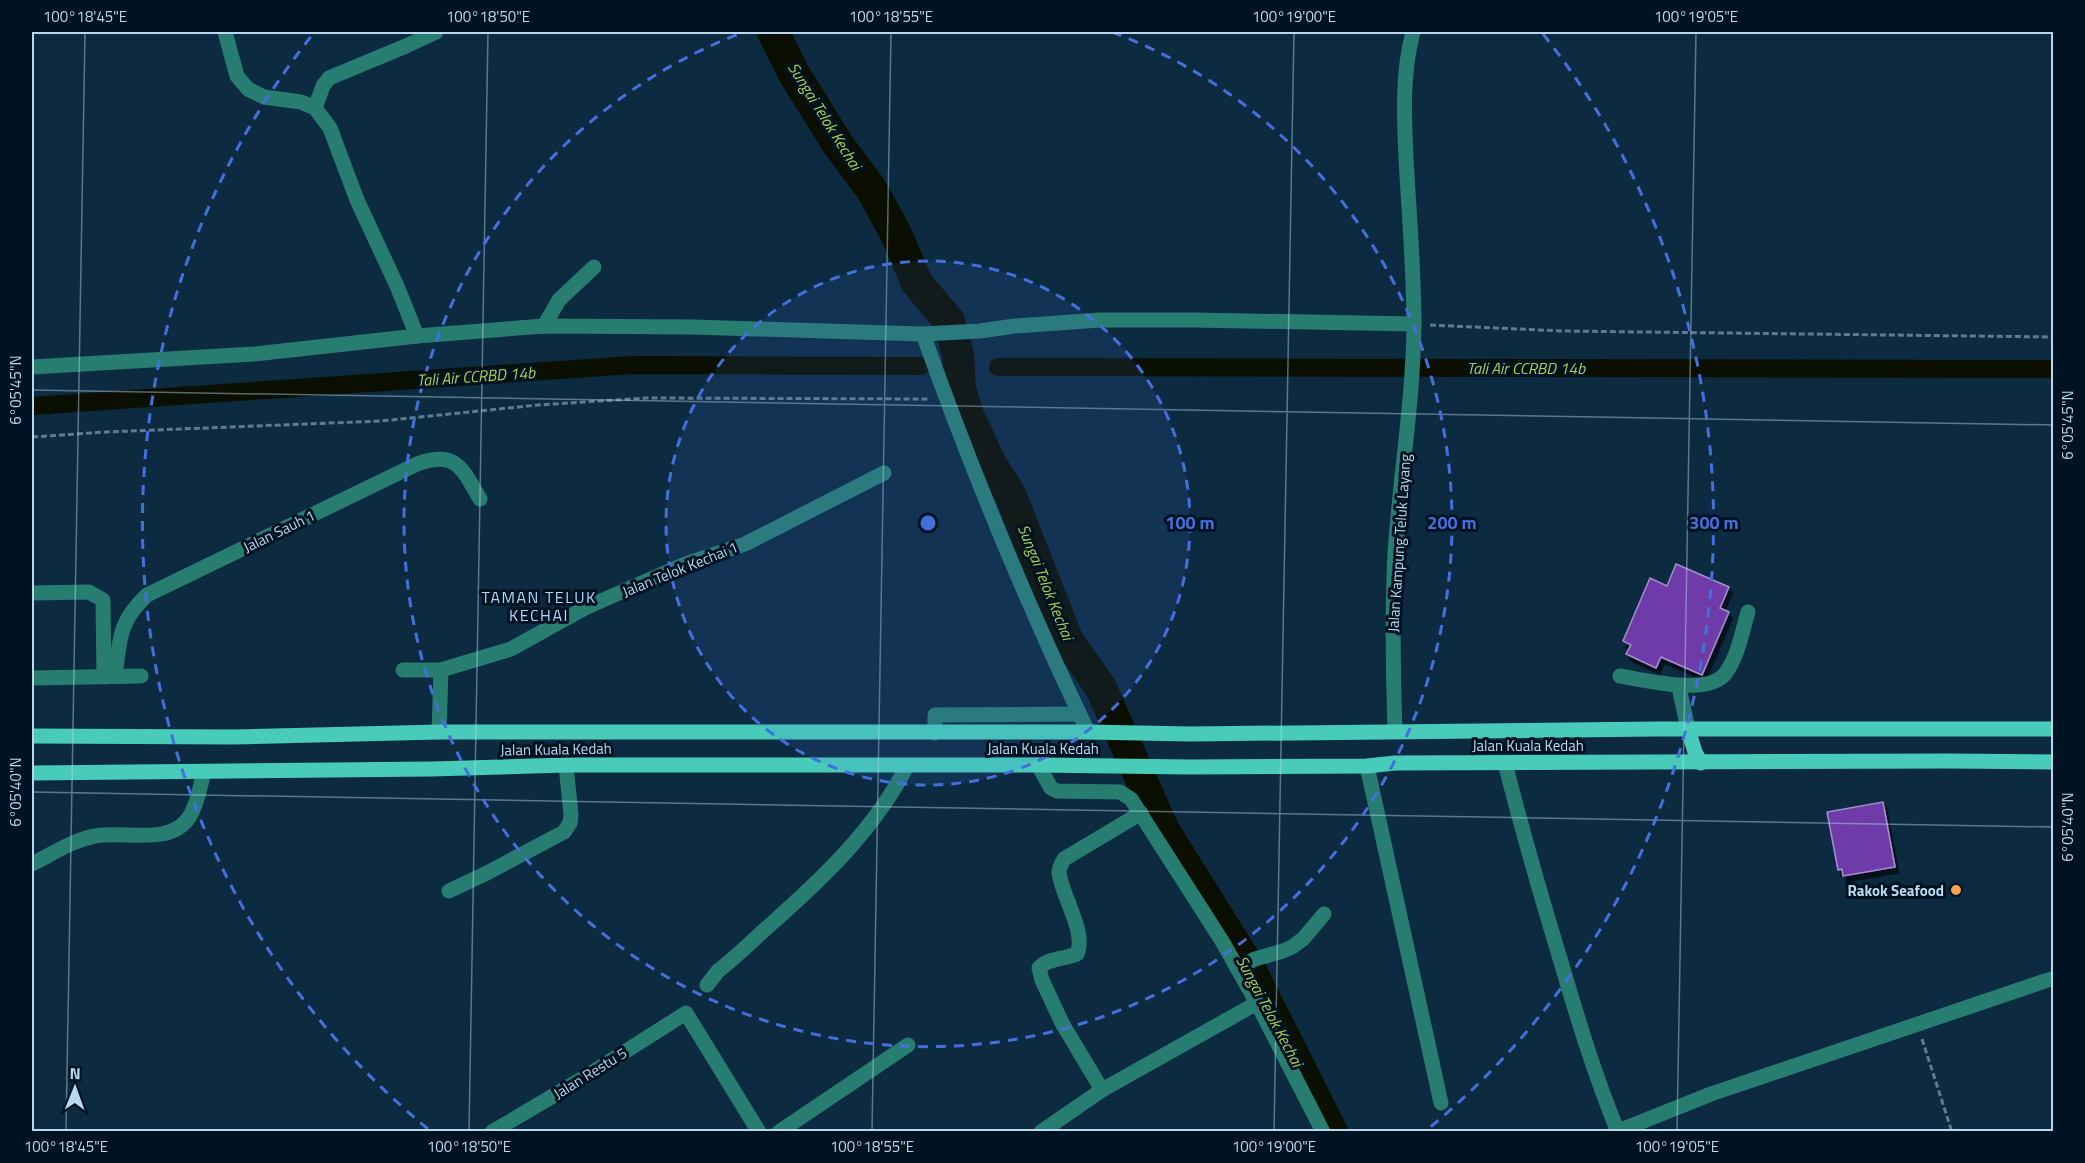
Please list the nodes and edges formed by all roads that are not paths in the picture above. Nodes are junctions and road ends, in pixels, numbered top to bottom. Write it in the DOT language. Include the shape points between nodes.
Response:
graph roads {
  1 [pos="225,32"];
  2 [pos="436,32"];
  3 [pos="1413,32"];
  4 [pos="315,108"];
  5 [pos="594,267"];
  6 [pos="544,326"];
  7 [pos="1414,331"];
  8 [pos="923,334"];
  9 [pos="417,336"];
  10 [pos="32,367"];
  11 [pos="884,473"];
  12 [pos="480,499"];
  13 [pos="32,593"];
  14 [pos="1748,612"];
  15 [pos="403,670"];
  16 [pos="441,670"];
  17 [pos="110,676"];
  18 [pos="141,676"];
  19 [pos="1620,676"];
  20 [pos="32,678"];
  21 [pos="1679,687"];
  22 [pos="1079,714"];
  23 [pos="1688,729"];
  24 [pos="2054,729"];
  25 [pos="1395,730"];
  26 [pos="439,732"];
  27 [pos="1090,732"];
  28 [pos="935,733"];
  29 [pos="32,736"];
  30 [pos="2054,762"];
  31 [pos="1504,763"];
  32 [pos="1701,763"];
  33 [pos="566,765"];
  34 [pos="1038,765"];
  35 [pos="907,766"];
  36 [pos="1367,766"];
  37 [pos="204,772"];
  38 [pos="32,773"];
  39 [pos="1142,813"];
  40 [pos="32,864"];
  41 [pos="449,891"];
  42 [pos="1324,914"];
  43 [pos="1245,964"];
  44 [pos="2054,978"];
  45 [pos="707,985"];
  46 [pos="1257,1004"];
  47 [pos="908,1045"];
  48 [pos="1102,1090"];
  49 [pos="1441,1102"];
  50 [pos="492,1131"];
  51 [pos="759,1131"];
  52 [pos="779,1131"];
  53 [pos="1041,1131"];
  54 [pos="1323,1131"];
  55 [pos="1617,1131"];
  1 -- 4 [label="street" via="237,76 248,89 264,97"];
  2 -- 4 [label="street" via="329,78"];
  3 -- 7 [label="street, Jalan Kampung Teluk Layang" via="1404,107"];
  4 -- 9 [label="street" via="330,128"];
  5 -- 6 [label="street" via="559,300"];
  6 -- 8 [label="street"];
  6 -- 9 [label="street"];
  7 -- 8 [label="street" via="1100,320"];
  7 -- 25 [label="street, Jalan Kampung Teluk Layang" via="1395,551"];
  8 -- 22 [label="street" via="1038,624"];
  9 -- 10 [label="street" via="254,354"];
  11 -- 16 [label="street, Jalan Telok Kechai 1" via="745,543 685,564 585,608 511,649"];
  12 -- 17 [label="street, Jalan Sauh 1" via="458,466 449,460 430,459 417,464 147,595 125,623"];
  13 -- 17 [label="street" via="89,592 103,600"];
  14 -- 21 [label="street" via="1726,673 1712,681"];
  15 -- 16 [label="street, Jalan Telok Kechai 1"];
  16 -- 26 [label="street"];
  17 -- 18 [label="street"];
  17 -- 20 [label="street"];
  19 -- 21 [label="street"];
  21 -- 23 [label="street"];
  22 -- 27 [label="street"];
  22 -- 28 [label="street" via="935,715"];
  23 -- 24 [label="main road, Jalan Kuala Kedah"];
  23 -- 25 [label="main road, Jalan Kuala Kedah"];
  23 -- 32 [label="main road"];
  25 -- 27 [label="main road, Jalan Kuala Kedah"];
  26 -- 28 [label="main road, Jalan Kuala Kedah"];
  26 -- 29 [label="main road, Jalan Kuala Kedah"];
  27 -- 28 [label="main road, Jalan Kuala Kedah"];
  30 -- 32 [label="main road, Jalan Kuala Kedah"];
  31 -- 32 [label="main road, Jalan Kuala Kedah"];
  31 -- 36 [label="main road, Jalan Kuala Kedah"];
  31 -- 55 [label="street" via="1574,1011"];
  33 -- 35 [label="main road, Jalan Kuala Kedah"];
  33 -- 37 [label="main road, Jalan Kuala Kedah"];
  33 -- 41 [label="street" via="571,815 564,832"];
  34 -- 35 [label="main road, Jalan Kuala Kedah"];
  34 -- 36 [label="main road, Jalan Kuala Kedah"];
  34 -- 39 [label="street" via="1051,788 1057,791 1120,792"];
  35 -- 45 [label="street" via="867,829 812,887"];
  36 -- 49 [label="street"];
  37 -- 38 [label="main road, Jalan Kuala Kedah"];
  37 -- 40 [label="street" via="190,817 179,828 155,835 93,836"];
  39 -- 43 [label="street" via="1205,912"];
  39 -- 48 [label="street" via="1064,859 1059,871 1077,930 1079,951 1045,962 1039,968 1062,1023"];
  42 -- 43 [label="street" via="1292,947"];
  43 -- 46 [label="street"];
  44 -- 55 [label="street" via="1711,1094"];
  46 -- 48 [label="street"];
  46 -- 54 [label="street"];
  47 -- 52 [label="street"];
  48 -- 53 [label="street"];
  50 -- 51 [label="street, Jalan Restu 5" via="686,1013"];
}
